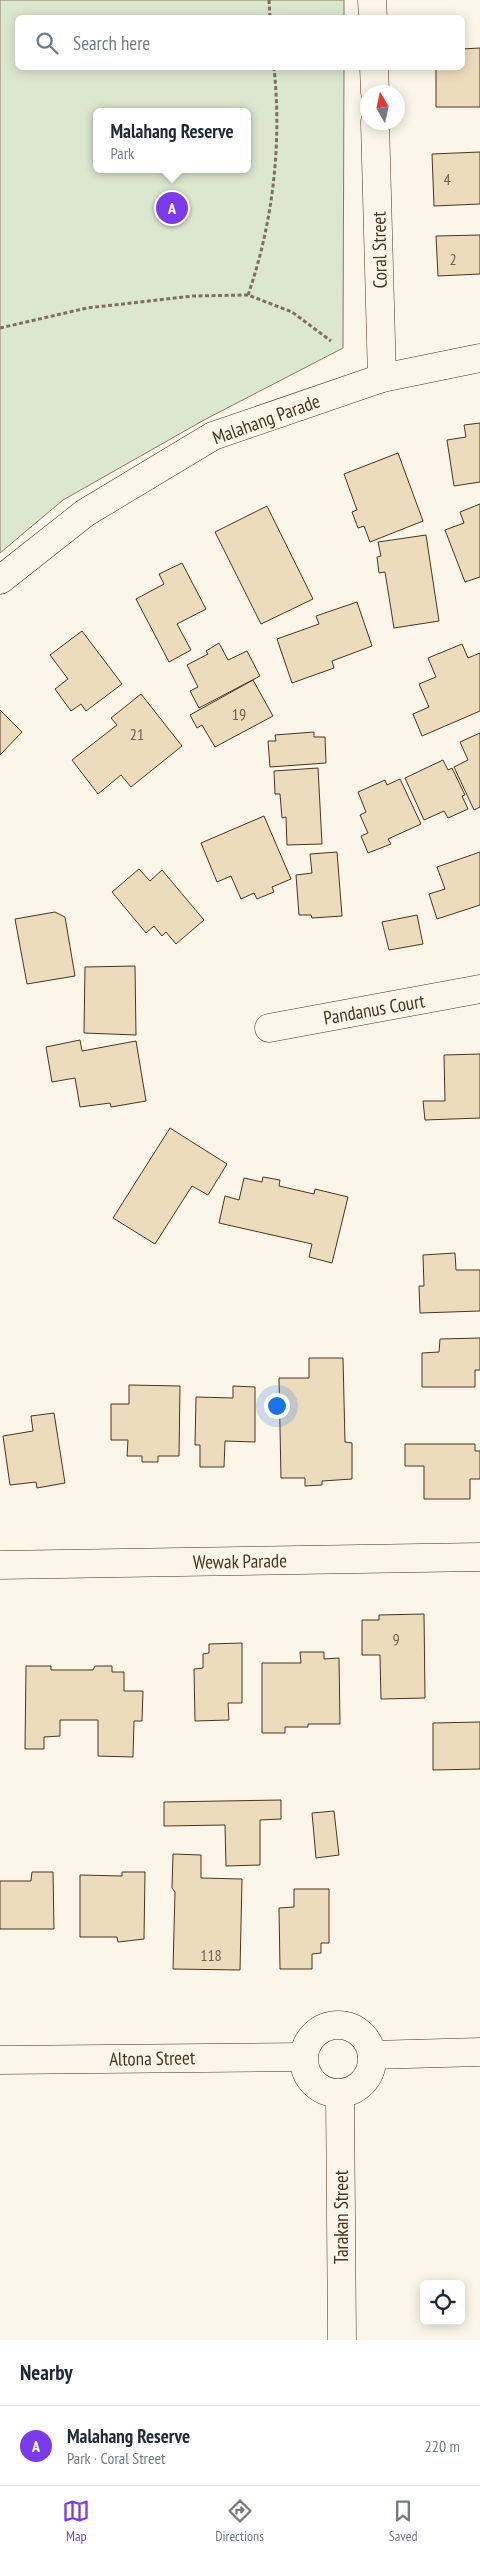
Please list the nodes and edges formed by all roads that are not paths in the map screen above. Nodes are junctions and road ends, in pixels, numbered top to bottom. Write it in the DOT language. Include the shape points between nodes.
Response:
graph roads {
  1 [pos="372,0"];
  2 [pos="373,15"];
  3 [pos="374,70"];
  4 [pos="375,85"];
  5 [pos="375,130"];
  6 [pos="480,358"];
  7 [pos="382,378"];
  8 [pos="0,580"];
  9 [pos="480,989"];
  10 [pos="269,1028"];
  11 [pos="480,1557"];
  12 [pos="0,1565"];
  13 [pos="480,2052"];
  14 [pos="372,2055"];
  15 [pos="304,2057"];
  16 [pos="0,2060"];
  17 [pos="340,2094"];
  18 [pos="342,2340"];
  1 -- 2 [label="street"];
  3 -- 4 [label="street"];
  5 -- 7 [label="street, Coral Street"];
  6 -- 7 [label="street, Malahang Parade"];
  7 -- 8 [label="street, Malahang Parade" via="213,436 85,513"];
  9 -- 10 [label="street, Pandanus Court"];
  11 -- 12 [label="street, Wewak Parade"];
  13 -- 14 [label="street"];
  14 -- 15 [label="street" via="360,2033 337,2025 325,2027 314,2034 306,2045"];
  14 -- 17 [label="street" via="371,2069 364,2081 353,2090"];
  15 -- 16 [label="street, Altona Street"];
  15 -- 17 [label="street" via="306,2071 314,2083 326,2091"];
  17 -- 18 [label="street, Tarakan Street"];
}
